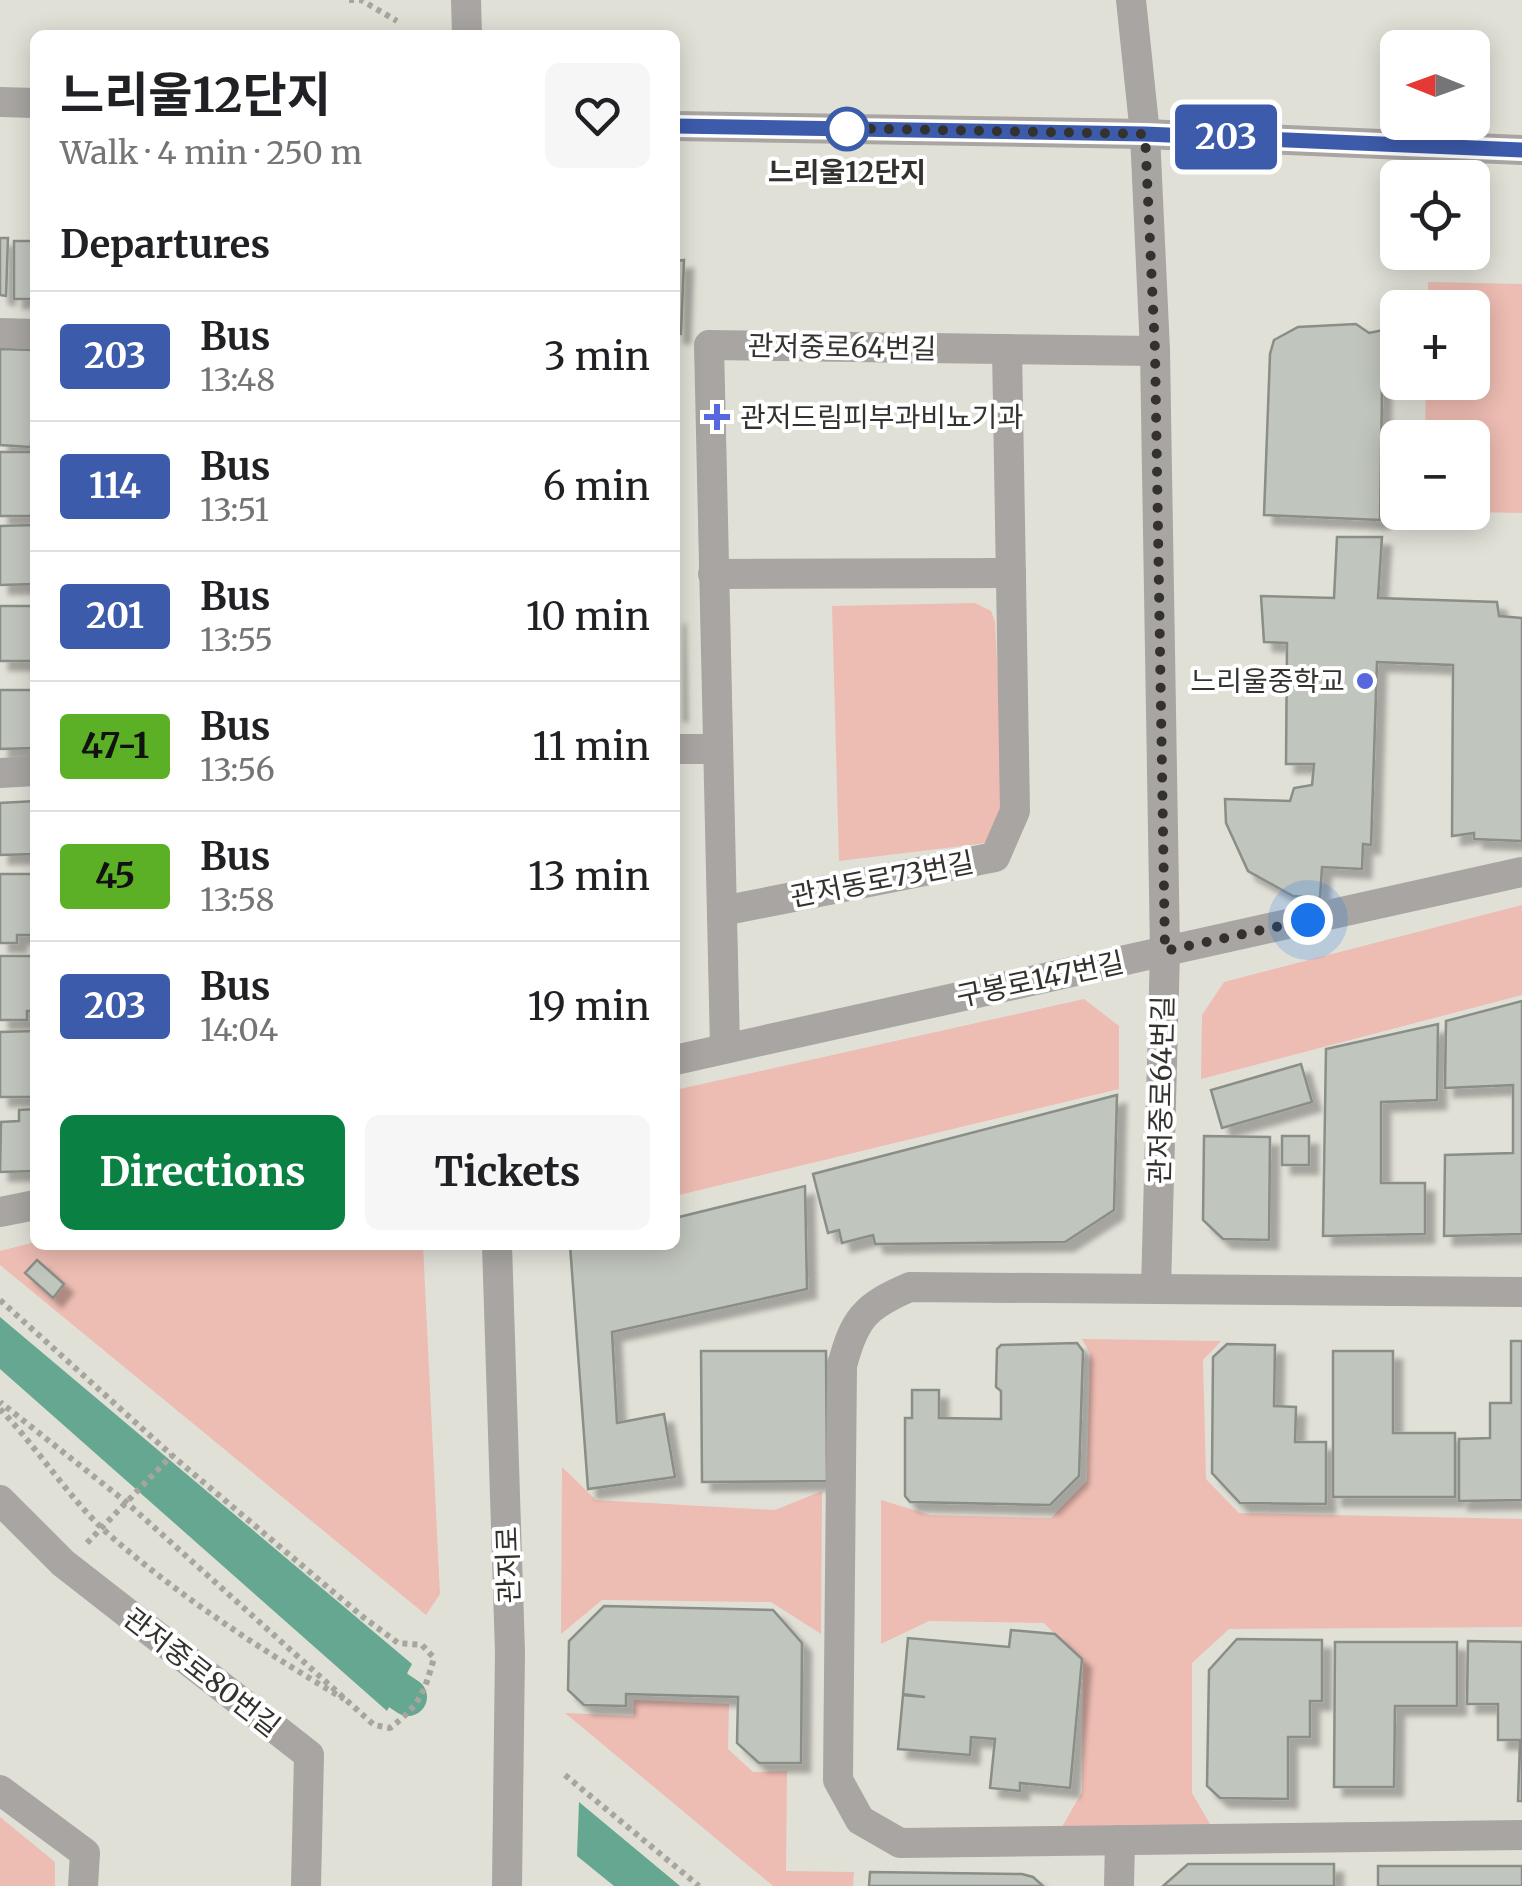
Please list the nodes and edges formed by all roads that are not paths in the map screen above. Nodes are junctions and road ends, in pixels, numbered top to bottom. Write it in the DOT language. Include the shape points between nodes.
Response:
graph roads {
  1 [pos="466,0"];
  2 [pos="1132,0"];
  3 [pos="468,30"];
  4 [pos="0,102"];
  5 [pos="30,104"];
  6 [pos="680,126"];
  7 [pos="1145,134"];
  8 [pos="1522,150"];
  9 [pos="0,334"];
  10 [pos="30,334"];
  11 [pos="1007,350"];
  12 [pos="1155,350"];
  13 [pos="1011,573"];
  14 [pos="713,574"];
  15 [pos="680,749"];
  16 [pos="716,749"];
  17 [pos="30,771"];
  18 [pos="0,772"];
  19 [pos="1522,872"];
  20 [pos="722,912"];
  21 [pos="1165,951"];
  22 [pos="725,1047"];
  23 [pos="680,1059"];
  24 [pos="30,1206"];
  25 [pos="0,1212"];
  26 [pos="497,1250"];
  27 [pos="1156,1289"];
  28 [pos="1522,1292"];
  29 [pos="0,1500"];
  30 [pos="0,1790"];
  31 [pos="1522,1835"];
  32 [pos="1120,1840"];
  33 [pos="83,1886"];
  34 [pos="306,1886"];
  35 [pos="506,1886"];
  36 [pos="1120,1886"];
  1 -- 3 [label="street"];
  2 -- 7 [label="street, 관저중로64번길"];
  4 -- 5 [label="street"];
  6 -- 7 [label="street"];
  7 -- 8 [label="street"];
  7 -- 12 [label="street, 관저중로64번길"];
  9 -- 10 [label="street"];
  11 -- 12 [label="street, 관저중로64번길"];
  11 -- 13 [label="street, 관저동로73번길"];
  11 -- 14 [label="street, 관저중로64번길" via="709,345"];
  12 -- 21 [label="street, 관저중로64번길"];
  13 -- 14 [label="street"];
  13 -- 20 [label="street, 관저동로73번길" via="1015,811 995,856"];
  14 -- 16 [label="street"];
  15 -- 16 [label="street"];
  16 -- 20 [label="street"];
  17 -- 18 [label="street"];
  19 -- 21 [label="street, 구봉로147번길"];
  20 -- 22 [label="street"];
  21 -- 22 [label="street, 구봉로147번길"];
  21 -- 27 [label="street, 관저중로64번길"];
  22 -- 23 [label="street, 구봉로147번길"];
  24 -- 25 [label="street"];
  26 -- 35 [label="street, 관저로" via="510,1652"];
  27 -- 28 [label="street"];
  27 -- 32 [label="street" via="910,1287 862,1313 842,1366 838,1780 847,1800 860,1820 900,1843"];
  29 -- 34 [label="street, 관저중로80번길" via="63,1563 309,1755"];
  30 -- 33 [label="street" via="85,1853"];
  31 -- 32 [label="street"];
  32 -- 36 [label="street"];
}
